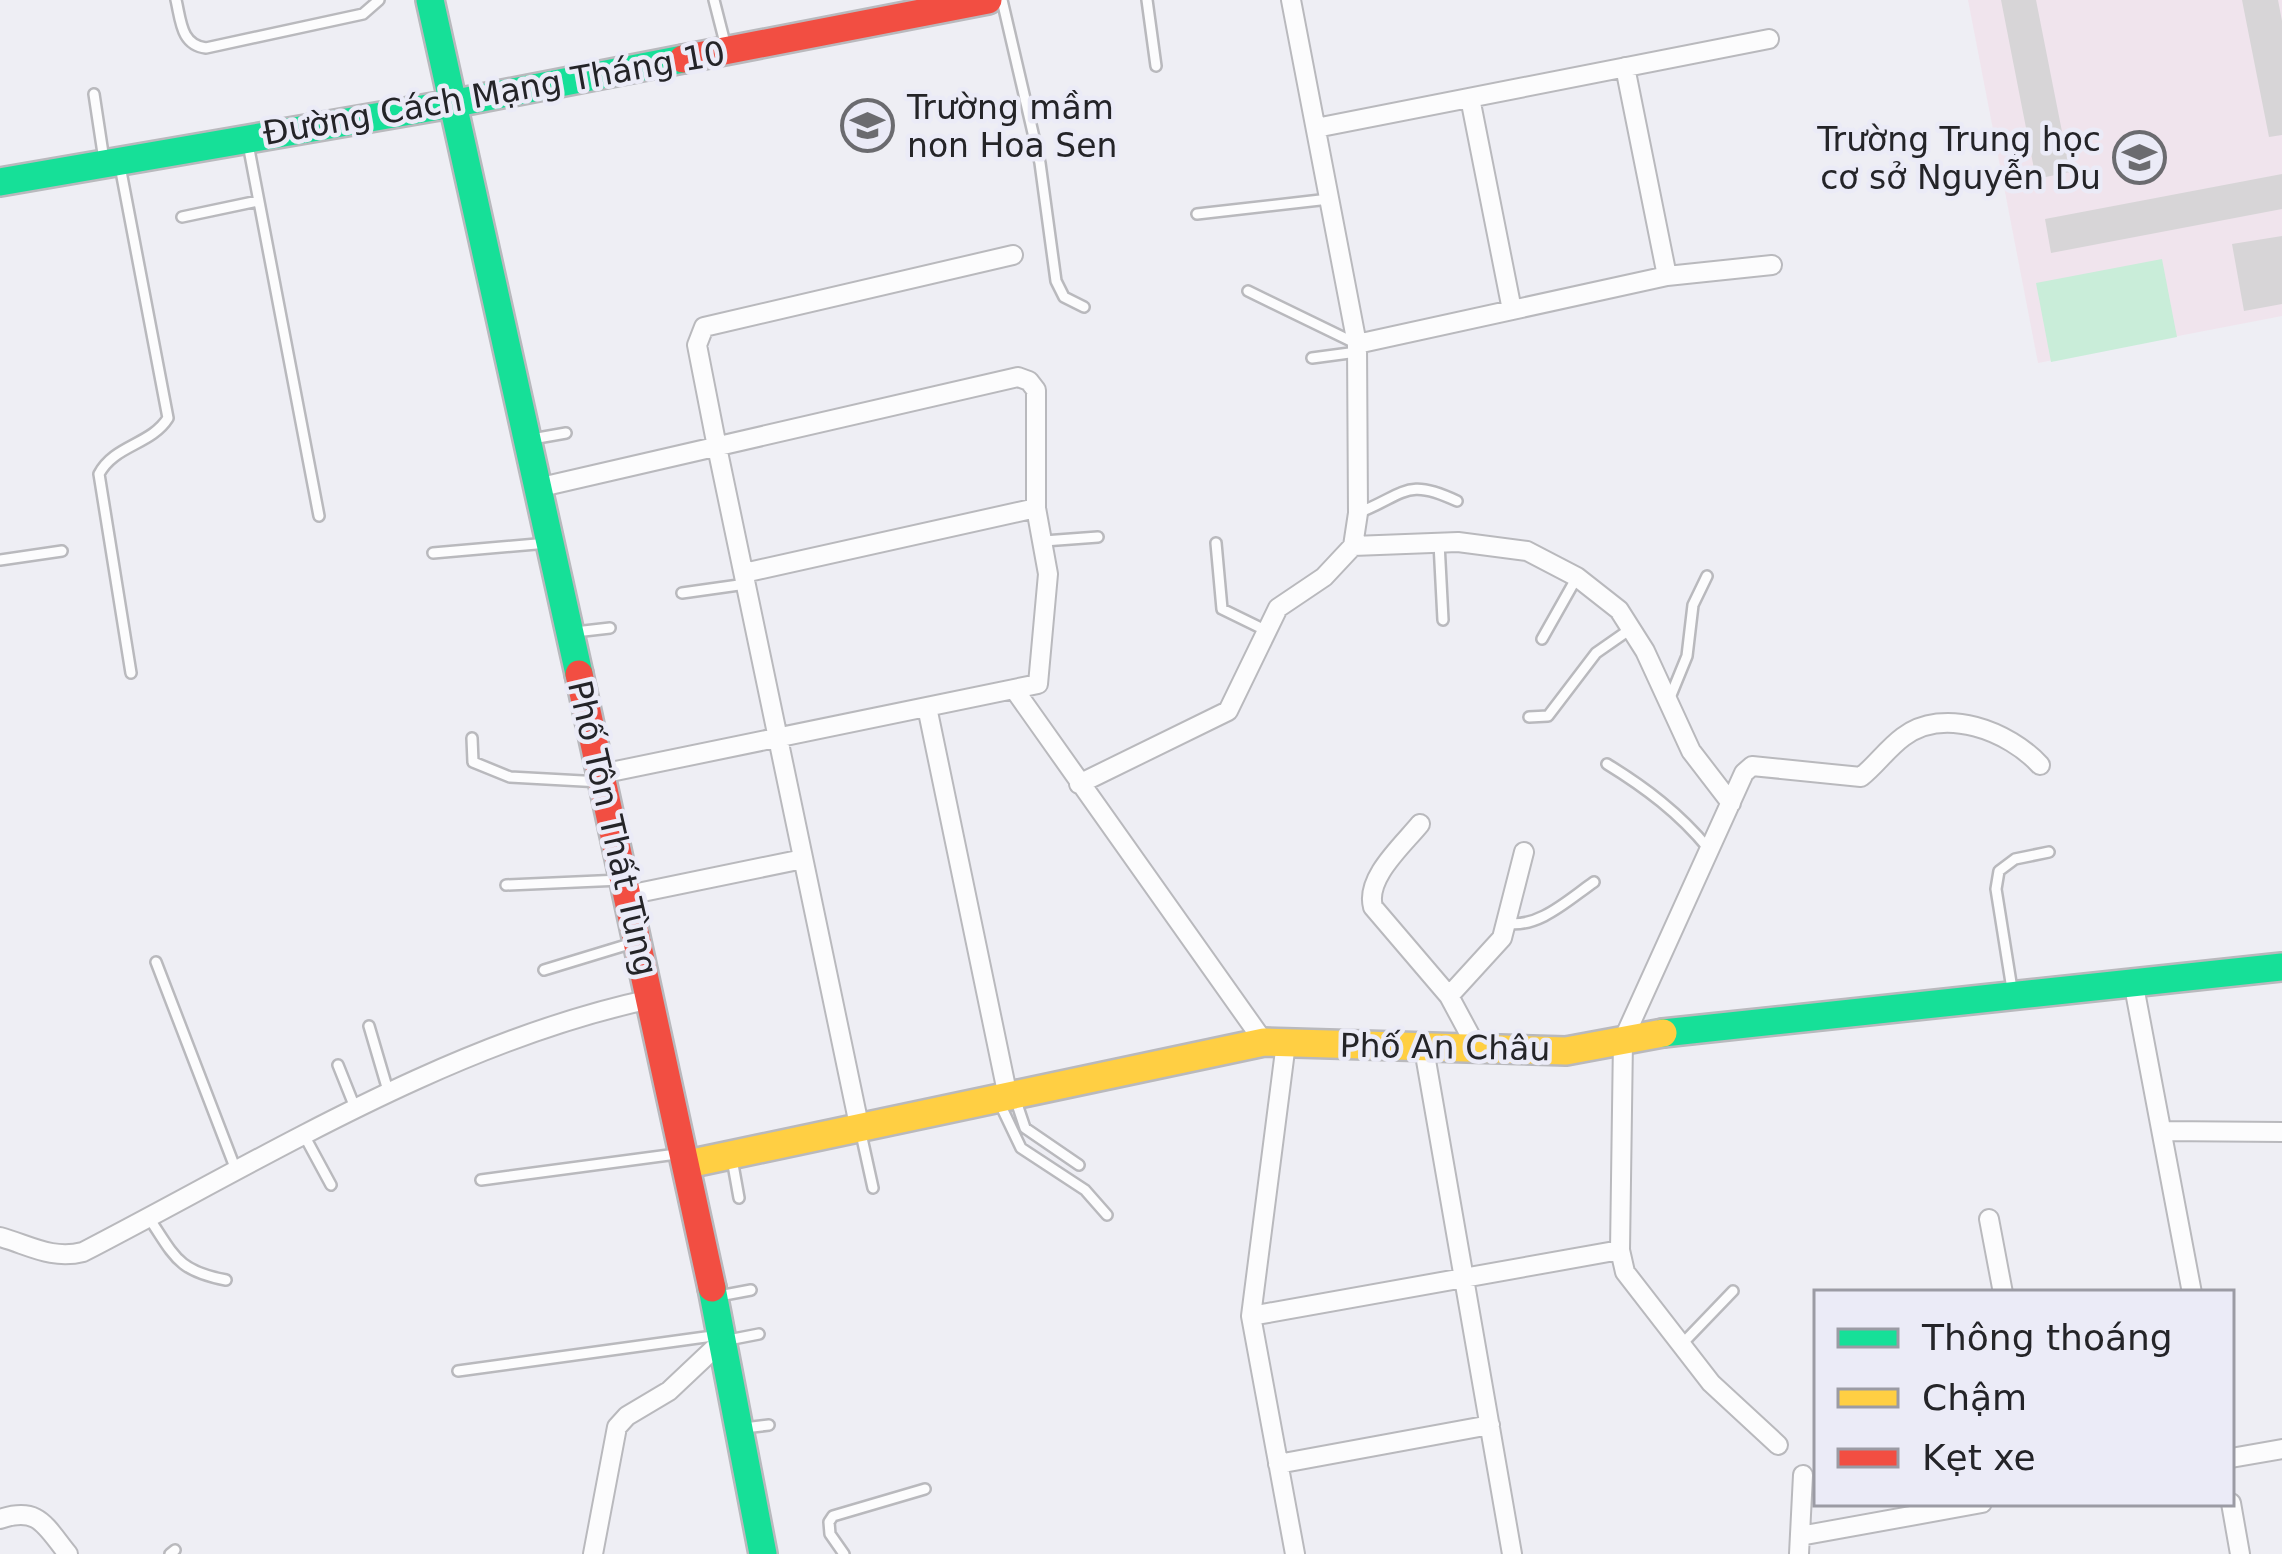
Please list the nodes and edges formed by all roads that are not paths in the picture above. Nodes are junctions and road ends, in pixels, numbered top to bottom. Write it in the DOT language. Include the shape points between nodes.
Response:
graph roads {
  1 [pos="176,0"];
  2 [pos="379,0"];
  3 [pos="430,0"];
  4 [pos="714,0"];
  5 [pos="988,0"];
  6 [pos="1002,0"];
  7 [pos="1147,0"];
  8 [pos="1291,0"];
  9 [pos="878,10"];
  10 [pos="1769,39"];
  11 [pos="727,51"];
  12 [pos="1156,66"];
  13 [pos="1625,67"];
  14 [pos="94,94"];
  15 [pos="1470,98"];
  16 [pos="452,104"];
  17 [pos="1316,128"];
  18 [pos="247,139"];
  19 [pos="112,162"];
  20 [pos="0,182"];
  21 [pos="1330,199"];
  22 [pos="258,201"];
  23 [pos="1197,214"];
  24 [pos="182,217"];
  25 [pos="1012,255"];
  26 [pos="1772,265"];
  27 [pos="1667,276"];
  28 [pos="1248,291"];
  29 [pos="1084,307"];
  30 [pos="1512,310"];
  31 [pos="1357,348"];
  32 [pos="1312,358"];
  33 [pos="566,433"];
  34 [pos="526,440"];
  35 [pos="717,448"];
  36 [pos="537,488"];
  37 [pos="1457,502"];
  38 [pos="1036,508"];
  39 [pos="1358,513"];
  40 [pos="319,516"];
  41 [pos="1098,537"];
  42 [pos="1044,541"];
  43 [pos="549,542"];
  44 [pos="1216,543"];
  45 [pos="1439,543"];
  46 [pos="1353,546"];
  47 [pos="62,551"];
  48 [pos="434,553"];
  49 [pos="0,560"];
  50 [pos="1707,576"];
  51 [pos="1577,577"];
  52 [pos="745,578"];
  53 [pos="682,593"];
  54 [pos="1442,620"];
  55 [pos="610,628"];
  56 [pos="1631,629"];
  57 [pos="1266,631"];
  58 [pos="570,633"];
  59 [pos="1542,639"];
  60 [pos="131,673"];
  61 [pos="1014,688"];
  62 [pos="1667,705"];
  63 [pos="927,707"];
  64 [pos="1529,717"];
  65 [pos="472,738"];
  66 [pos="778,738"];
  67 [pos="1607,764"];
  68 [pos="2040,765"];
  69 [pos="602,778"];
  70 [pos="1079,784"];
  71 [pos="1731,802"];
  72 [pos="1420,824"];
  73 [pos="1709,850"];
  74 [pos="1524,852"];
  75 [pos="2049,852"];
  76 [pos="803,859"];
  77 [pos="1594,882"];
  78 [pos="506,885"];
  79 [pos="627,887"];
  80 [pos="1506,923"];
  81 [pos="638,941"];
  82 [pos="156,962"];
  83 [pos="2282,967"];
  84 [pos="544,970"];
  85 [pos="2133,981"];
  86 [pos="2013,994"];
  87 [pos="1449,996"];
  88 [pos="651,1000"];
  89 [pos="369,1025"];
  90 [pos="1624,1040"];
  91 [pos="1275,1043"];
  92 [pos="1424,1048"];
  93 [pos="1478,1050"];
  94 [pos="338,1065"];
  95 [pos="389,1094"];
  96 [pos="1007,1097"];
  97 [pos="356,1111"];
  98 [pos="859,1125"];
  99 [pos="2162,1131"];
  100 [pos="2282,1132"];
  101 [pos="305,1137"];
  102 [pos="731,1154"];
  103 [pos="687,1158"];
  104 [pos="1079,1166"];
  105 [pos="237,1173"];
  106 [pos="481,1180"];
  107 [pos="332,1185"];
  108 [pos="873,1188"];
  109 [pos="739,1198"];
  110 [pos="1107,1215"];
  111 [pos="149,1217"];
  112 [pos="1989,1219"];
  113 [pos="2,1234"];
  114 [pos="1619,1250"];
  115 [pos="1464,1279"];
  116 [pos="226,1280"];
  117 [pos="751,1290"];
  118 [pos="2002,1290"];
  119 [pos="2191,1290"];
  120 [pos="1733,1292"];
  121 [pos="713,1297"];
  122 [pos="1251,1316"];
  123 [pos="759,1334"];
  124 [pos="721,1338"];
  125 [pos="1681,1346"];
  126 [pos="458,1371"];
  127 [pos="769,1425"];
  128 [pos="1490,1425"];
  129 [pos="739,1429"];
  130 [pos="1778,1445"];
  131 [pos="2282,1449"];
  132 [pos="2234,1457"];
  133 [pos="1278,1464"];
  134 [pos="1803,1475"];
  135 [pos="925,1489"];
  136 [pos="1969,1506"];
  137 [pos="2232,1506"];
  138 [pos="0,1519"];
  139 [pos="1800,1545"];
  140 [pos="68,1554"];
  141 [pos="592,1554"];
  142 [pos="763,1554"];
  143 [pos="844,1554"];
  144 [pos="1295,1554"];
  145 [pos="1511,1554"];
  146 [pos="2240,1554"];
  1 -- 2 [label="lane" via="190,44 206,48 363,14"];
  3 -- 16 [label="street, Phố Tôn Thất Tùng"];
  4 -- 11 [label="lane"];
  5 -- 9 [label="street, Đường Cách Mạng Tháng 10"];
  6 -- 29 [label="lane" via="1040,163 1056,281 1064,297"];
  7 -- 12 [label="lane"];
  8 -- 17 [label="street"];
  9 -- 11 [label="street, Đường Cách Mạng Tháng 10"];
  10 -- 13 [label="street"];
  11 -- 16 [label="street, Đường Cách Mạng Tháng 10"];
  13 -- 15 [label="street"];
  13 -- 27 [label="street"];
  14 -- 19 [label="lane"];
  15 -- 17 [label="street"];
  15 -- 30 [label="street"];
  16 -- 18 [label="street, Đường Cách Mạng Tháng 10"];
  16 -- 34 [label="street, Phố Tôn Thất Tùng"];
  17 -- 21 [label="street"];
  18 -- 19 [label="street, Đường Cách Mạng Tháng 10"];
  18 -- 22 [label="lane"];
  19 -- 20 [label="street, Đường Cách Mạng Tháng 10"];
  19 -- 60 [label="lane" via="168,418 105,461 99,475"];
  21 -- 23 [label="lane"];
  21 -- 31 [label="street"];
  22 -- 24 [label="lane"];
  22 -- 40 [label="lane"];
  25 -- 35 [label="street" via="704,327 697,345"];
  26 -- 27 [label="street"];
  27 -- 30 [label="street"];
  28 -- 31 [label="lane"];
  30 -- 31 [label="street"];
  31 -- 32 [label="lane"];
  31 -- 39 [label="street"];
  33 -- 34 [label="lane"];
  34 -- 36 [label="street, Phố Tôn Thất Tùng"];
  35 -- 36 [label="street"];
  35 -- 38 [label="street" via="1024,378 1036,390"];
  35 -- 52 [label="street"];
  36 -- 43 [label="street, Phố Tôn Thất Tùng"];
  37 -- 39 [label="lane" via="1415,487"];
  38 -- 42 [label="street"];
  38 -- 52 [label="street"];
  39 -- 46 [label="street"];
  41 -- 42 [label="lane"];
  42 -- 61 [label="street" via="1038,684"];
  43 -- 48 [label="lane"];
  43 -- 58 [label="street, Phố Tôn Thất Tùng"];
  44 -- 57 [label="lane" via="1222,609"];
  45 -- 46 [label="street"];
  45 -- 51 [label="street" via="1527,551"];
  45 -- 54 [label="lane"];
  46 -- 57 [label="street" via="1278,608"];
  47 -- 49 [label="lane"];
  50 -- 62 [label="lane"];
  51 -- 56 [label="street"];
  51 -- 59 [label="lane"];
  52 -- 53 [label="lane"];
  52 -- 66 [label="street"];
  55 -- 58 [label="lane"];
  56 -- 62 [label="street"];
  56 -- 64 [label="lane" via="1596,652 1548,716"];
  57 -- 70 [label="street" via="1228,711"];
  58 -- 69 [label="street, Phố Tôn Thất Tùng"];
  61 -- 63 [label="street"];
  61 -- 70 [label="street"];
  62 -- 71 [label="street" via="1690,752"];
  63 -- 66 [label="street"];
  63 -- 96 [label="street"];
  65 -- 69 [label="lane" via="473,762 510,778"];
  66 -- 69 [label="street"];
  66 -- 76 [label="street"];
  67 -- 73 [label="lane" via="1647,788"];
  68 -- 71 [label="street" via="2001,736 1947,724 1904,736 1862,777 1752,766"];
  69 -- 79 [label="street, Phố Tôn Thất Tùng"];
  70 -- 91 [label="street"];
  71 -- 73 [label="street"];
  72 -- 87 [label="street" via="1370,898"];
  73 -- 90 [label="street"];
  74 -- 80 [label="street"];
  75 -- 86 [label="lane" via="1999,871"];
  76 -- 79 [label="street"];
  76 -- 98 [label="street"];
  77 -- 80 [label="lane" via="1535,921"];
  78 -- 79 [label="lane"];
  79 -- 81 [label="street, Phố Tôn Thất Tùng"];
  80 -- 87 [label="street" via="1502,938"];
  81 -- 84 [label="lane"];
  81 -- 88 [label="street, Phố Tôn Thất Tùng"];
  82 -- 105 [label="lane"];
  83 -- 85 [label="street, Phố An Châu"];
  85 -- 86 [label="street, Phố An Châu"];
  85 -- 99 [label="street"];
  86 -- 90 [label="street, Phố An Châu"];
  87 -- 93 [label="street"];
  88 -- 95 [label="street" via="553,1024"];
  88 -- 103 [label="street, Phố Tôn Thất Tùng"];
  89 -- 95 [label="lane"];
  90 -- 93 [label="street, Phố An Châu" via="1566,1051"];
  90 -- 114 [label="street"];
  91 -- 92 [label="street, Phố An Châu"];
  91 -- 96 [label="street, Phố An Châu"];
  91 -- 122 [label="street"];
  92 -- 93 [label="street, Phố An Châu"];
  92 -- 115 [label="street"];
  94 -- 97 [label="lane"];
  95 -- 97 [label="street"];
  96 -- 98 [label="street, Phố An Châu"];
  96 -- 104 [label="lane" via="1024,1128"];
  96 -- 110 [label="lane" via="1022,1148 1085,1190"];
  97 -- 101 [label="street"];
  98 -- 102 [label="street, Phố An Châu"];
  98 -- 108 [label="lane"];
  99 -- 100 [label="street"];
  99 -- 119 [label="street"];
  101 -- 105 [label="street"];
  101 -- 107 [label="lane"];
  102 -- 103 [label="street, Phố An Châu"];
  102 -- 109 [label="lane"];
  103 -- 106 [label="lane"];
  103 -- 121 [label="street, Phố Tôn Thất Tùng"];
  105 -- 111 [label="street"];
  111 -- 113 [label="street" via="66,1256"];
  111 -- 116 [label="lane" via="180,1264"];
  112 -- 118 [label="street"];
  114 -- 115 [label="street"];
  114 -- 125 [label="street" via="1638,1293"];
  115 -- 122 [label="street"];
  115 -- 128 [label="street"];
  117 -- 121 [label="lane"];
  120 -- 125 [label="lane"];
  121 -- 124 [label="street, Phố Tôn Thất Tùng"];
  122 -- 133 [label="street"];
  123 -- 124 [label="lane"];
  124 -- 126 [label="lane"];
  124 -- 129 [label="street, Phố Tôn Thất Tùng"];
  124 -- 141 [label="street" via="669,1391 616,1427"];
  125 -- 130 [label="street"];
  127 -- 129 [label="lane"];
  128 -- 133 [label="street"];
  128 -- 145 [label="street"];
  129 -- 142 [label="street, Phố Tôn Thất Tùng"];
  131 -- 132 [label="street"];
  133 -- 144 [label="street"];
  134 -- 139 [label="street"];
  135 -- 143 [label="lane" via="833,1516 830,1534"];
  136 -- 139 [label="street"];
  137 -- 146 [label="street"];
  138 -- 140 [label="street" via="32,1515"];
}
